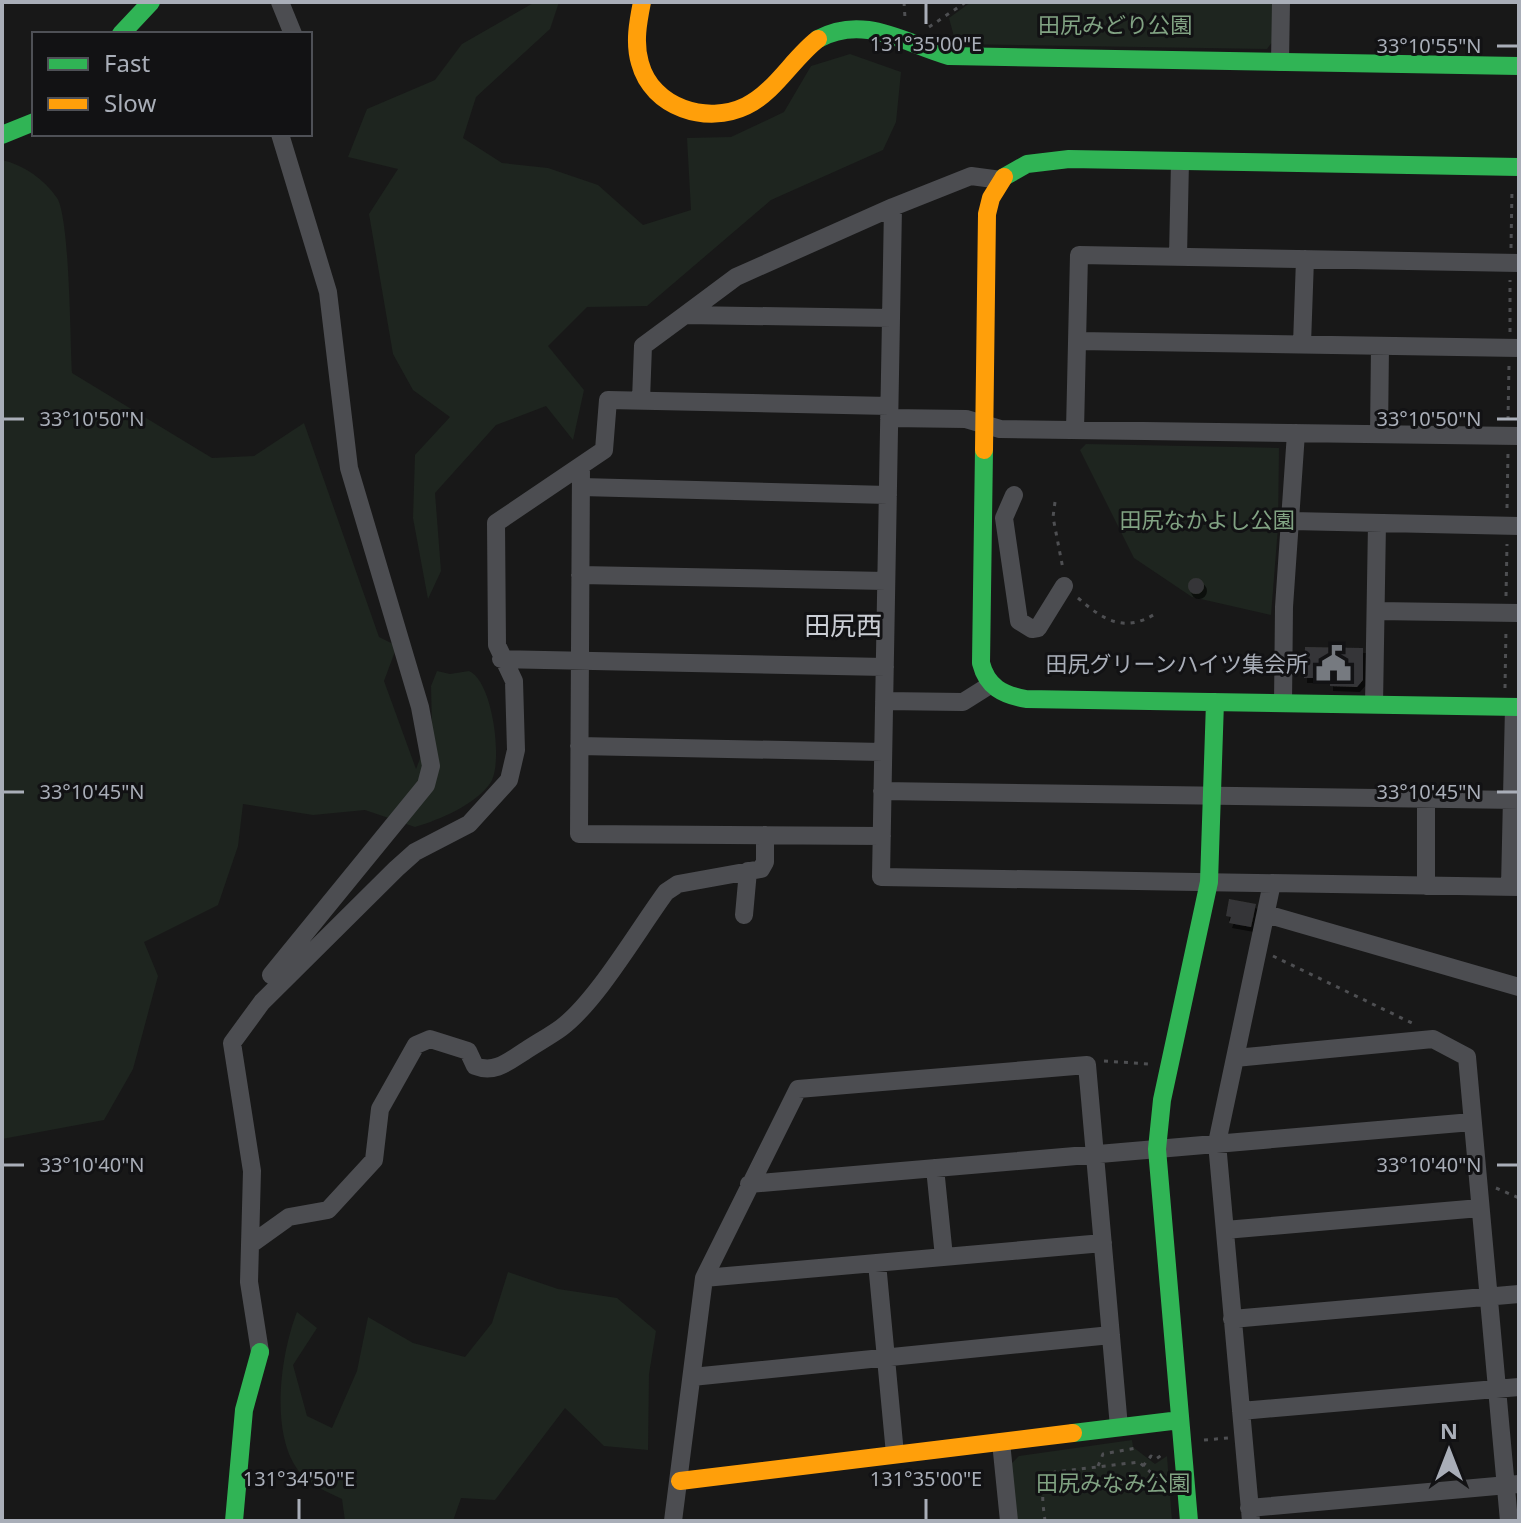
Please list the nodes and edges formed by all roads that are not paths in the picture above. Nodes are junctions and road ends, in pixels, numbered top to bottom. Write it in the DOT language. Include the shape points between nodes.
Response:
graph roads {
  1 [pos="151,2"];
  2 [pos="280,2"];
  3 [pos="642,2"];
  4 [pos="1281,2"];
  5 [pos="123,32"];
  6 [pos="292,32"];
  7 [pos="1280,62"];
  8 [pos="1519,66"];
  9 [pos="32,123"];
  10 [pos="2,135"];
  11 [pos="281,136"];
  12 [pos="1180,161"];
  13 [pos="1519,167"];
  14 [pos="1001,180"];
  15 [pos="893,207"];
  16 [pos="1178,257"];
  17 [pos="1305,259"];
  18 [pos="1519,263"];
  19 [pos="685,315"];
  20 [pos="891,318"];
  21 [pos="1078,341"];
  22 [pos="1302,344"];
  23 [pos="1380,346"];
  24 [pos="1519,348"];
  25 [pos="641,400"];
  26 [pos="889,412"];
  27 [pos="984,425"];
  28 [pos="1075,430"];
  29 [pos="1296,433"];
  30 [pos="1379,434"];
  31 [pos="1519,436"];
  32 [pos="581,477"];
  33 [pos="888,495"];
  34 [pos="1014,495"];
  35 [pos="1292,521"];
  36 [pos="1377,523"];
  37 [pos="1519,526"];
  38 [pos="580,575"];
  39 [pos="886,581"];
  40 [pos="1064,586"];
  41 [pos="1376,611"];
  42 [pos="1519,613"];
  43 [pos="501,659"];
  44 [pos="580,660"];
  45 [pos="885,667"];
  46 [pos="990,685"];
  47 [pos="884,701"];
  48 [pos="1215,702"];
  49 [pos="1283,703"];
  50 [pos="1374,704"];
  51 [pos="1516,707"];
  52 [pos="579,746"];
  53 [pos="883,752"];
  54 [pos="882,791"];
  55 [pos="1212,796"];
  56 [pos="1426,799"];
  57 [pos="1515,800"];
  58 [pos="765,835"];
  59 [pos="882,836"];
  60 [pos="748,871"];
  61 [pos="1209,882"];
  62 [pos="1272,883"];
  63 [pos="1426,886"];
  64 [pos="1515,887"];
  65 [pos="1266,914"];
  66 [pos="744,915"];
  67 [pos="1519,987"];
  68 [pos="235,1034"];
  69 [pos="1235,1058"];
  70 [pos="1472,1122"];
  71 [pos="1217,1143"];
  72 [pos="1157,1149"];
  73 [pos="1095,1154"];
  74 [pos="935,1168"];
  75 [pos="749,1184"];
  76 [pos="1480,1208"];
  77 [pos="1225,1230"];
  78 [pos="1103,1243"];
  79 [pos="250,1245"];
  80 [pos="944,1257"];
  81 [pos="877,1263"];
  82 [pos="704,1278"];
  83 [pos="1519,1294"];
  84 [pos="1488,1297"];
  85 [pos="1232,1319"];
  86 [pos="1111,1335"];
  87 [pos="886,1357"];
  88 [pos="692,1377"];
  89 [pos="1519,1387"];
  90 [pos="1497,1389"];
  91 [pos="1241,1411"];
  92 [pos="1180,1420"];
  93 [pos="1119,1427"];
  94 [pos="1001,1442"];
  95 [pos="895,1454"];
  96 [pos="680,1481"];
  97 [pos="1512,1484"];
  98 [pos="1250,1514"];
  99 [pos="234,1521"];
  100 [pos="673,1521"];
  101 [pos="1009,1521"];
  102 [pos="1189,1521"];
  103 [pos="1509,1521"];
  1 -- 5 [label="street"];
  2 -- 6 [label="street"];
  3 -- 7 [label="street" via="636,37 641,72 665,101 698,113 726,113 755,102 811,42 834,31 867,27 949,56"];
  4 -- 7 [label="street"];
  7 -- 8 [label="street"];
  9 -- 10 [label="street"];
  11 -- 68 [label="street" via="328,292 353,485 420,707 431,766 426,785 307,936 242,1007"];
  12 -- 13 [label="street"];
  12 -- 14 [label="street" via="1039,160 1015,167"];
  12 -- 16 [label="street"];
  14 -- 15 [label="street" via="971,176"];
  14 -- 27 [label="street" via="987,214"];
  15 -- 19 [label="street" via="736,277"];
  15 -- 20 [label="street"];
  16 -- 17 [label="street"];
  16 -- 21 [label="street" via="1079,255"];
  17 -- 18 [label="street"];
  17 -- 22 [label="street"];
  19 -- 20 [label="street"];
  19 -- 25 [label="street" via="643,346"];
  20 -- 26 [label="street"];
  21 -- 22 [label="street"];
  21 -- 28 [label="street"];
  22 -- 23 [label="street"];
  23 -- 24 [label="street"];
  23 -- 30 [label="street"];
  25 -- 26 [label="street"];
  25 -- 32 [label="street" via="608,400 604,450"];
  26 -- 27 [label="street"];
  26 -- 33 [label="street"];
  27 -- 28 [label="street"];
  27 -- 46 [label="street" via="981,663"];
  28 -- 29 [label="street"];
  29 -- 30 [label="street"];
  29 -- 35 [label="street"];
  30 -- 31 [label="street"];
  32 -- 33 [label="street"];
  32 -- 38 [label="street"];
  32 -- 43 [label="street" via="496,523"];
  33 -- 39 [label="street"];
  34 -- 40 [label="street" via="1000,517 1019,621 1038,628"];
  35 -- 36 [label="street"];
  35 -- 49 [label="street"];
  36 -- 37 [label="street"];
  36 -- 41 [label="street"];
  38 -- 39 [label="street"];
  38 -- 44 [label="street"];
  39 -- 45 [label="street"];
  41 -- 42 [label="street"];
  41 -- 50 [label="street"];
  43 -- 44 [label="street"];
  43 -- 68 [label="street" via="514,681 516,750 509,780 469,824 415,852 396,869"];
  44 -- 45 [label="street"];
  44 -- 52 [label="street"];
  45 -- 47 [label="street"];
  46 -- 47 [label="street" via="963,702"];
  46 -- 48 [label="street" via="1005,696 1026,699"];
  47 -- 53 [label="street"];
  48 -- 49 [label="street"];
  48 -- 55 [label="street"];
  49 -- 50 [label="street"];
  50 -- 51 [label="street"];
  51 -- 57 [label="street"];
  52 -- 53 [label="street"];
  52 -- 58 [label="street" via="579,834"];
  53 -- 54 [label="street"];
  54 -- 55 [label="street"];
  54 -- 59 [label="street"];
  55 -- 56 [label="street"];
  55 -- 61 [label="street"];
  56 -- 57 [label="street"];
  56 -- 63 [label="street"];
  57 -- 64 [label="street"];
  58 -- 59 [label="street"];
  58 -- 60 [label="street" via="765,862 761,869"];
  59 -- 61 [label="street" via="881,877"];
  60 -- 66 [label="street"];
  60 -- 79 [label="street" via="678,884 666,892 583,1006 562,1027 494,1069 475,1066 468,1051 430,1039 416,1045 380,1109 374,1160 328,1210 289,1217"];
  61 -- 62 [label="street"];
  61 -- 72 [label="street" via="1162,1100"];
  62 -- 63 [label="street"];
  62 -- 65 [label="street"];
  63 -- 64 [label="street"];
  65 -- 67 [label="street"];
  65 -- 69 [label="street"];
  68 -- 79 [label="street" via="232,1065 252,1171"];
  69 -- 70 [label="street" via="1433,1039 1467,1057"];
  69 -- 71 [label="street"];
  70 -- 71 [label="street"];
  70 -- 76 [label="street"];
  71 -- 72 [label="street"];
  71 -- 77 [label="street"];
  72 -- 73 [label="street"];
  72 -- 92 [label="street"];
  73 -- 74 [label="street"];
  73 -- 75 [label="street" via="1087,1065 798,1089"];
  73 -- 78 [label="street"];
  74 -- 75 [label="street"];
  74 -- 80 [label="street"];
  75 -- 82 [label="street"];
  76 -- 77 [label="street"];
  76 -- 84 [label="street"];
  77 -- 85 [label="street"];
  78 -- 80 [label="street"];
  78 -- 86 [label="street"];
  79 -- 99 [label="street" via="249,1282 260,1352 244,1410"];
  80 -- 81 [label="street"];
  81 -- 82 [label="street"];
  81 -- 87 [label="street"];
  82 -- 88 [label="street"];
  83 -- 84 [label="street"];
  84 -- 85 [label="street"];
  84 -- 90 [label="street"];
  85 -- 91 [label="street"];
  86 -- 87 [label="street"];
  86 -- 93 [label="street"];
  87 -- 88 [label="street"];
  87 -- 95 [label="street"];
  88 -- 96 [label="street"];
  89 -- 90 [label="street"];
  90 -- 91 [label="street"];
  90 -- 97 [label="street"];
  91 -- 98 [label="street"];
  92 -- 93 [label="street"];
  92 -- 102 [label="street"];
  93 -- 94 [label="street"];
  94 -- 95 [label="street"];
  94 -- 101 [label="street"];
  95 -- 96 [label="street"];
  96 -- 100 [label="street"];
  97 -- 98 [label="street"];
  97 -- 103 [label="street"];
}
